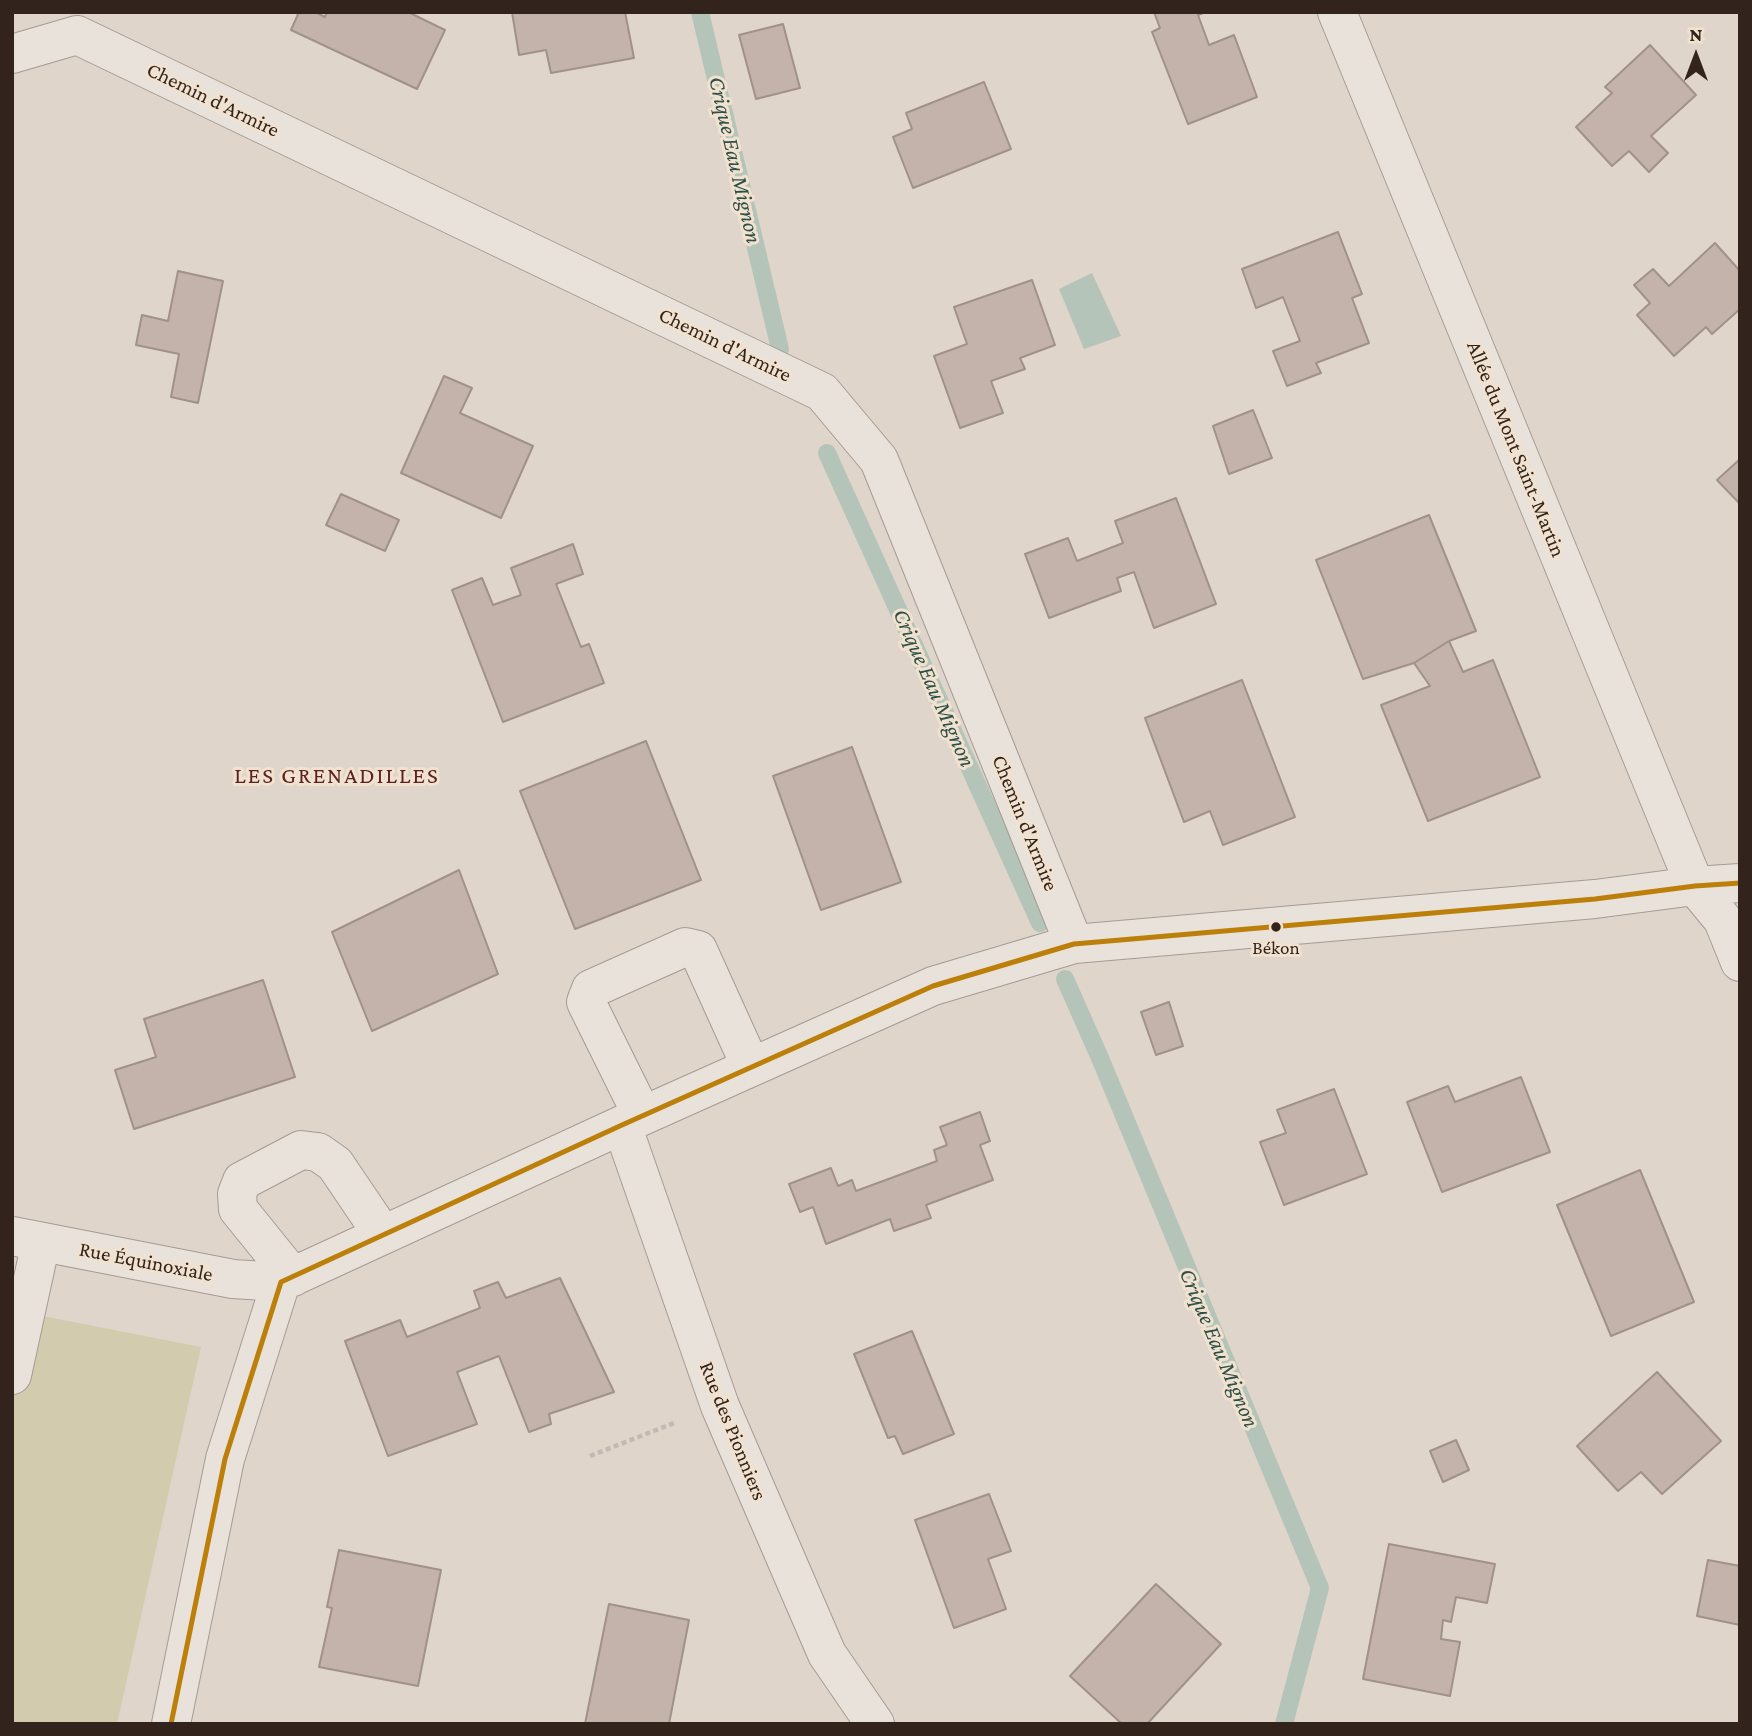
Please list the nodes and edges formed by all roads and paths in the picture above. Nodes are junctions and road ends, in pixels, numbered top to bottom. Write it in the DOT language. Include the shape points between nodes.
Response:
graph roads {
  1 [pos="1337,12"];
  2 [pos="81,23"];
  3 [pos="12,54"];
  4 [pos="1740,883"];
  5 [pos="1695,886"];
  6 [pos="1074,944"];
  7 [pos="1740,962"];
  8 [pos="751,1067"];
  9 [pos="632,1120"];
  10 [pos="383,1235"];
  11 [pos="27,1239"];
  12 [pos="287,1280"];
  13 [pos="12,1375"];
  14 [pos="720,1406"];
  15 [pos="590,1456"];
  16 [pos="171,1724"];
  17 [pos="875,1724"];
  1 -- 5 [label="street, Allée du Mont Saint-Martin"];
  2 -- 3 [label="street"];
  2 -- 6 [label="street, Chemin d'Armire" via="822,392 879,460"];
  4 -- 5 [label="street"];
  5 -- 6 [label="street" via="1595,899"];
  5 -- 7 [label="street" via="1723,920"];
  6 -- 8 [label="street" via="933,986"];
  8 -- 9 [label="street"];
  8 -- 9 [label="street, Rue des Pionniers" via="698,950 685,947 591,989 586,1002"];
  9 -- 10 [label="street"];
  9 -- 14 [label="street, Rue des Pionniers"];
  10 -- 12 [label="street"];
  10 -- 12 [label="street" via="335,1164 318,1152 301,1150 242,1181 237,1194 239,1209"];
  11 -- 12 [label="street, Rue Équinoxiale" via="233,1279"];
  11 -- 13 [label="street"];
  12 -- 16 [label="street" via="225,1459"];
  14 -- 15 [label="path"];
  14 -- 17 [label="street, Rue des Pionniers" via="827,1654"];
}
